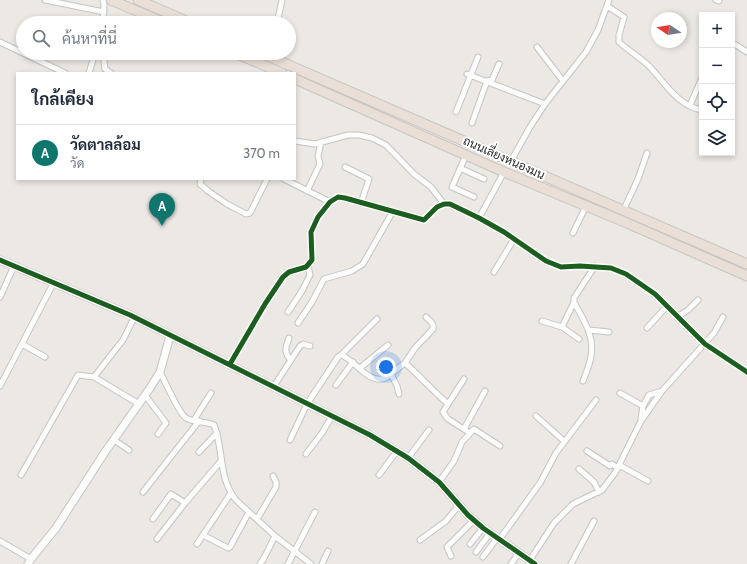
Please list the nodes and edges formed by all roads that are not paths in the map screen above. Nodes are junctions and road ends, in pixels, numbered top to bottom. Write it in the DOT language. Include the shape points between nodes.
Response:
graph roads {
  1 [pos="45,0"];
  2 [pos="103,0"];
  3 [pos="111,0"];
  4 [pos="138,0"];
  5 [pos="282,0"];
  6 [pos="608,0"];
  7 [pos="607,6"];
  8 [pos="104,12"];
  9 [pos="104,16"];
  10 [pos="149,16"];
  11 [pos="175,16"];
  12 [pos="278,16"];
  13 [pos="0,42"];
  14 [pos="735,45"];
  15 [pos="537,47"];
  16 [pos="16,50"];
  17 [pos="747,52"];
  18 [pos="478,56"];
  19 [pos="38,60"];
  20 [pos="93,60"];
  21 [pos="104,60"];
  22 [pos="248,60"];
  23 [pos="281,60"];
  24 [pos="499,64"];
  25 [pos="266,70"];
  26 [pos="63,72"];
  27 [pos="89,72"];
  28 [pos="110,72"];
  29 [pos="277,72"];
  30 [pos="469,74"];
  31 [pos="296,79"];
  32 [pos="488,81"];
  33 [pos="563,81"];
  34 [pos="699,84"];
  35 [pos="546,104"];
  36 [pos="690,105"];
  37 [pos="699,109"];
  38 [pos="456,112"];
  39 [pos="414,119"];
  40 [pos="472,123"];
  41 [pos="410,130"];
  42 [pos="296,141"];
  43 [pos="321,142"];
  44 [pos="647,153"];
  45 [pos="466,155"];
  46 [pos="511,161"];
  47 [pos="345,167"];
  48 [pos="460,168"];
  49 [pos="504,172"];
  50 [pos="484,178"];
  51 [pos="201,180"];
  52 [pos="266,180"];
  53 [pos="286,180"];
  54 [pos="307,191"];
  55 [pos="474,197"];
  56 [pos="330,202"];
  57 [pos="361,203"];
  58 [pos="444,204"];
  59 [pos="586,206"];
  60 [pos="393,211"];
  61 [pos="624,211"];
  62 [pos="479,218"];
  63 [pos="573,233"];
  64 [pos="514,239"];
  65 [pos="0,260"];
  66 [pos="747,264"];
  67 [pos="14,266"];
  68 [pos="308,266"];
  69 [pos="595,266"];
  70 [pos="494,272"];
  71 [pos="747,276"];
  72 [pos="54,282"];
  73 [pos="0,297"];
  74 [pos="698,300"];
  75 [pos="574,302"];
  76 [pos="667,306"];
  77 [pos="288,312"];
  78 [pos="426,317"];
  79 [pos="677,317"];
  80 [pos="722,317"];
  81 [pos="134,318"];
  82 [pos="377,319"];
  83 [pos="542,321"];
  84 [pos="298,323"];
  85 [pos="562,327"];
  86 [pos="646,328"];
  87 [pos="588,330"];
  88 [pos="609,332"];
  89 [pos="170,336"];
  90 [pos="289,338"];
  91 [pos="579,339"];
  92 [pos="22,344"];
  93 [pos="705,344"];
  94 [pos="388,345"];
  95 [pos="310,346"];
  96 [pos="340,355"];
  97 [pos="46,357"];
  98 [pos="290,360"];
  99 [pos="353,362"];
  100 [pos="405,363"];
  101 [pos="230,364"];
  102 [pos="360,368"];
  103 [pos="160,372"];
  104 [pos="747,372"];
  105 [pos="390,374"];
  106 [pos="94,377"];
  107 [pos="464,379"];
  108 [pos="583,381"];
  109 [pos="336,385"];
  110 [pos="0,386"];
  111 [pos="274,386"];
  112 [pos="485,391"];
  113 [pos="662,391"];
  114 [pos="212,393"];
  115 [pos="620,393"];
  116 [pos="399,394"];
  117 [pos="145,395"];
  118 [pos="596,400"];
  119 [pos="139,404"];
  120 [pos="307,404"];
  121 [pos="448,404"];
  122 [pos="643,406"];
  123 [pos="332,416"];
  124 [pos="536,416"];
  125 [pos="197,421"];
  126 [pos="641,421"];
  127 [pos="464,429"];
  128 [pos="429,430"];
  129 [pos="217,433"];
  130 [pos="470,433"];
  131 [pos="158,434"];
  132 [pos="114,440"];
  133 [pos="290,440"];
  134 [pos="564,441"];
  135 [pos="500,446"];
  136 [pos="129,450"];
  137 [pos="397,451"];
  138 [pos="587,451"];
  139 [pos="199,452"];
  140 [pos="306,454"];
  141 [pos="408,458"];
  142 [pos="221,461"];
  143 [pos="619,467"];
  144 [pos="579,469"];
  145 [pos="21,475"];
  146 [pos="379,475"];
  147 [pos="273,476"];
  148 [pos="648,481"];
  149 [pos="439,482"];
  150 [pos="143,492"];
  151 [pos="599,492"];
  152 [pos="231,493"];
  153 [pos="185,503"];
  154 [pos="459,505"];
  155 [pos="249,512"];
  156 [pos="316,512"];
  157 [pos="153,519"];
  158 [pos="257,519"];
  159 [pos="474,520"];
  160 [pos="594,521"];
  161 [pos="483,528"];
  162 [pos="490,533"];
  163 [pos="203,535"];
  164 [pos="275,536"];
  165 [pos="157,539"];
  166 [pos="498,539"];
  167 [pos="420,540"];
  168 [pos="0,541"];
  169 [pos="197,544"];
  170 [pos="470,544"];
  171 [pos="294,551"];
  172 [pos="328,551"];
  173 [pos="476,552"];
  174 [pos="519,553"];
  175 [pos="451,556"];
  176 [pos="483,557"];
  177 [pos="30,561"];
  178 [pos="532,562"];
  179 [pos="260,564"];
  180 [pos="288,564"];
  181 [pos="311,564"];
  182 [pos="322,564"];
  183 [pos="511,564"];
  184 [pos="571,564"];
  1 -- 8 [label="street"];
  2 -- 8 [label="street"];
  3 -- 10 [label="highway"];
  4 -- 11 [label="highway"];
  5 -- 12 [label="street"];
  6 -- 7 [label="street"];
  7 -- 33 [label="street" via="586,52"];
  7 -- 36 [label="street" via="624,17 619,42 645,63 676,96"];
  8 -- 9 [label="street"];
  13 -- 16 [label="street"];
  14 -- 17 [label="street"];
  15 -- 33 [label="street"];
  18 -- 30 [label="street"];
  19 -- 26 [label="street"];
  20 -- 27 [label="street"];
  21 -- 28 [label="street" via="105,69"];
  22 -- 25 [label="highway"];
  23 -- 39 [label="highway, ถนนเลี่ยงหนองมน"];
  24 -- 32 [label="street" via="492,80"];
  25 -- 29 [label="highway"];
  30 -- 32 [label="street"];
  30 -- 38 [label="street"];
  31 -- 41 [label="highway, ถนนเลี่ยงหนองมน"];
  32 -- 35 [label="street"];
  32 -- 40 [label="street"];
  33 -- 35 [label="street"];
  34 -- 36 [label="street"];
  35 -- 46 [label="street"];
  36 -- 37 [label="street"];
  39 -- 41 [label="highway"];
  39 -- 46 [label="highway, ถนนเลี่ยงหนองมน"];
  41 -- 45 [label="highway, ถนนเลี่ยงหนองมน"];
  42 -- 43 [label="street" via="315,144"];
  43 -- 54 [label="street" via="318,156 320,164"];
  43 -- 58 [label="street" via="358,135 386,145 431,187"];
  44 -- 61 [label="street"];
  45 -- 48 [label="street"];
  45 -- 49 [label="highway, ถนนเลี่ยงหนองมน"];
  46 -- 61 [label="highway, ถนนเลี่ยงหนองมน"];
  47 -- 57 [label="street" via="369,180"];
  48 -- 50 [label="street"];
  48 -- 55 [label="street" via="452,187"];
  49 -- 59 [label="highway, ถนนเลี่ยงหนองมน"];
  49 -- 62 [label="street"];
  51 -- 52 [label="street" via="200,184 208,191 246,214 250,213"];
  53 -- 54 [label="street"];
  54 -- 56 [label="street"];
  56 -- 57 [label="street" via="338,197"];
  56 -- 68 [label="street" via="318,217 311,232 312,260"];
  57 -- 60 [label="street"];
  58 -- 60 [label="street" via="424,220"];
  58 -- 62 [label="street" via="450,204"];
  59 -- 63 [label="street"];
  59 -- 71 [label="highway, ถนนเลี่ยงหนองมน"];
  60 -- 84 [label="street" via="363,264 352,271 324,279"];
  61 -- 66 [label="highway, ถนนเลี่ยงหนองมน"];
  62 -- 64 [label="street"];
  64 -- 69 [label="street" via="546,261 561,267"];
  64 -- 70 [label="street"];
  65 -- 67 [label="street"];
  67 -- 72 [label="street"];
  67 -- 73 [label="street"];
  68 -- 77 [label="street" via="310,275"];
  68 -- 101 [label="street" via="289,272 283,277"];
  69 -- 75 [label="street" via="574,298"];
  69 -- 76 [label="street" via="611,268 626,274 655,294"];
  72 -- 81 [label="street"];
  72 -- 92 [label="street"];
  74 -- 79 [label="street"];
  75 -- 85 [label="street"];
  75 -- 87 [label="street"];
  76 -- 79 [label="street"];
  76 -- 86 [label="street"];
  78 -- 100 [label="street" via="434,326 433,329"];
  79 -- 93 [label="street"];
  80 -- 93 [label="street"];
  81 -- 89 [label="street"];
  81 -- 106 [label="street" via="123,340"];
  82 -- 96 [label="street"];
  83 -- 85 [label="street"];
  85 -- 91 [label="street"];
  87 -- 88 [label="street"];
  87 -- 108 [label="street" via="591,358"];
  89 -- 101 [label="street"];
  89 -- 103 [label="street"];
  90 -- 98 [label="street" via="285,348"];
  92 -- 97 [label="street"];
  92 -- 110 [label="street"];
  93 -- 104 [label="street"];
  93 -- 113 [label="street"];
  94 -- 102 [label="street"];
  95 -- 98 [label="street" via="300,346"];
  96 -- 99 [label="street"];
  96 -- 120 [label="street"];
  98 -- 111 [label="street"];
  99 -- 102 [label="street"];
  99 -- 109 [label="street"];
  100 -- 105 [label="street"];
  100 -- 121 [label="street"];
  101 -- 111 [label="street"];
  102 -- 105 [label="street" via="378,380"];
  103 -- 117 [label="street"];
  103 -- 125 [label="street" via="182,415"];
  105 -- 116 [label="street" via="398,386"];
  106 -- 119 [label="street"];
  106 -- 145 [label="street" via="78,375"];
  107 -- 121 [label="street"];
  111 -- 120 [label="street"];
  112 -- 127 [label="street"];
  113 -- 122 [label="street" via="649,395"];
  113 -- 126 [label="street"];
  114 -- 125 [label="street"];
  115 -- 122 [label="street"];
  117 -- 119 [label="street"];
  117 -- 131 [label="street" via="166,423"];
  118 -- 134 [label="street"];
  119 -- 132 [label="street"];
  120 -- 123 [label="street"];
  120 -- 133 [label="street"];
  121 -- 127 [label="street" via="443,412 448,419"];
  122 -- 126 [label="street"];
  123 -- 137 [label="street"];
  123 -- 140 [label="street"];
  124 -- 134 [label="street"];
  125 -- 129 [label="street" via="209,422 214,425"];
  125 -- 150 [label="street"];
  126 -- 143 [label="street"];
  127 -- 130 [label="street"];
  128 -- 141 [label="street"];
  129 -- 139 [label="street"];
  129 -- 142 [label="street"];
  130 -- 135 [label="street" via="474,429"];
  130 -- 149 [label="street"];
  132 -- 136 [label="street"];
  132 -- 177 [label="street" via="56,528"];
  134 -- 166 [label="street" via="540,483"];
  137 -- 141 [label="street"];
  137 -- 146 [label="street"];
  138 -- 143 [label="street" via="610,466 612,464"];
  141 -- 149 [label="street"];
  142 -- 152 [label="street"];
  142 -- 153 [label="street"];
  143 -- 148 [label="street"];
  143 -- 151 [label="street"];
  144 -- 151 [label="street" via="594,482"];
  147 -- 158 [label="street" via="276,487"];
  149 -- 154 [label="street"];
  151 -- 178 [label="street" via="573,504 554,522"];
  152 -- 155 [label="street"];
  152 -- 163 [label="street"];
  153 -- 157 [label="street" via="171,494"];
  153 -- 165 [label="street"];
  154 -- 159 [label="street"];
  154 -- 167 [label="street" via="446,521"];
  155 -- 158 [label="street"];
  155 -- 163 [label="street" via="230,547"];
  156 -- 171 [label="street"];
  158 -- 164 [label="street"];
  159 -- 161 [label="street"];
  159 -- 175 [label="street" via="447,547"];
  160 -- 184 [label="street"];
  161 -- 162 [label="street"];
  161 -- 170 [label="street"];
  162 -- 166 [label="street"];
  162 -- 173 [label="street"];
  163 -- 169 [label="street"];
  164 -- 171 [label="street"];
  164 -- 179 [label="street"];
  166 -- 174 [label="street"];
  166 -- 176 [label="street"];
  168 -- 177 [label="street"];
  171 -- 180 [label="street"];
  171 -- 181 [label="street"];
  172 -- 182 [label="street"];
  174 -- 178 [label="street"];
  174 -- 183 [label="street"];
}
